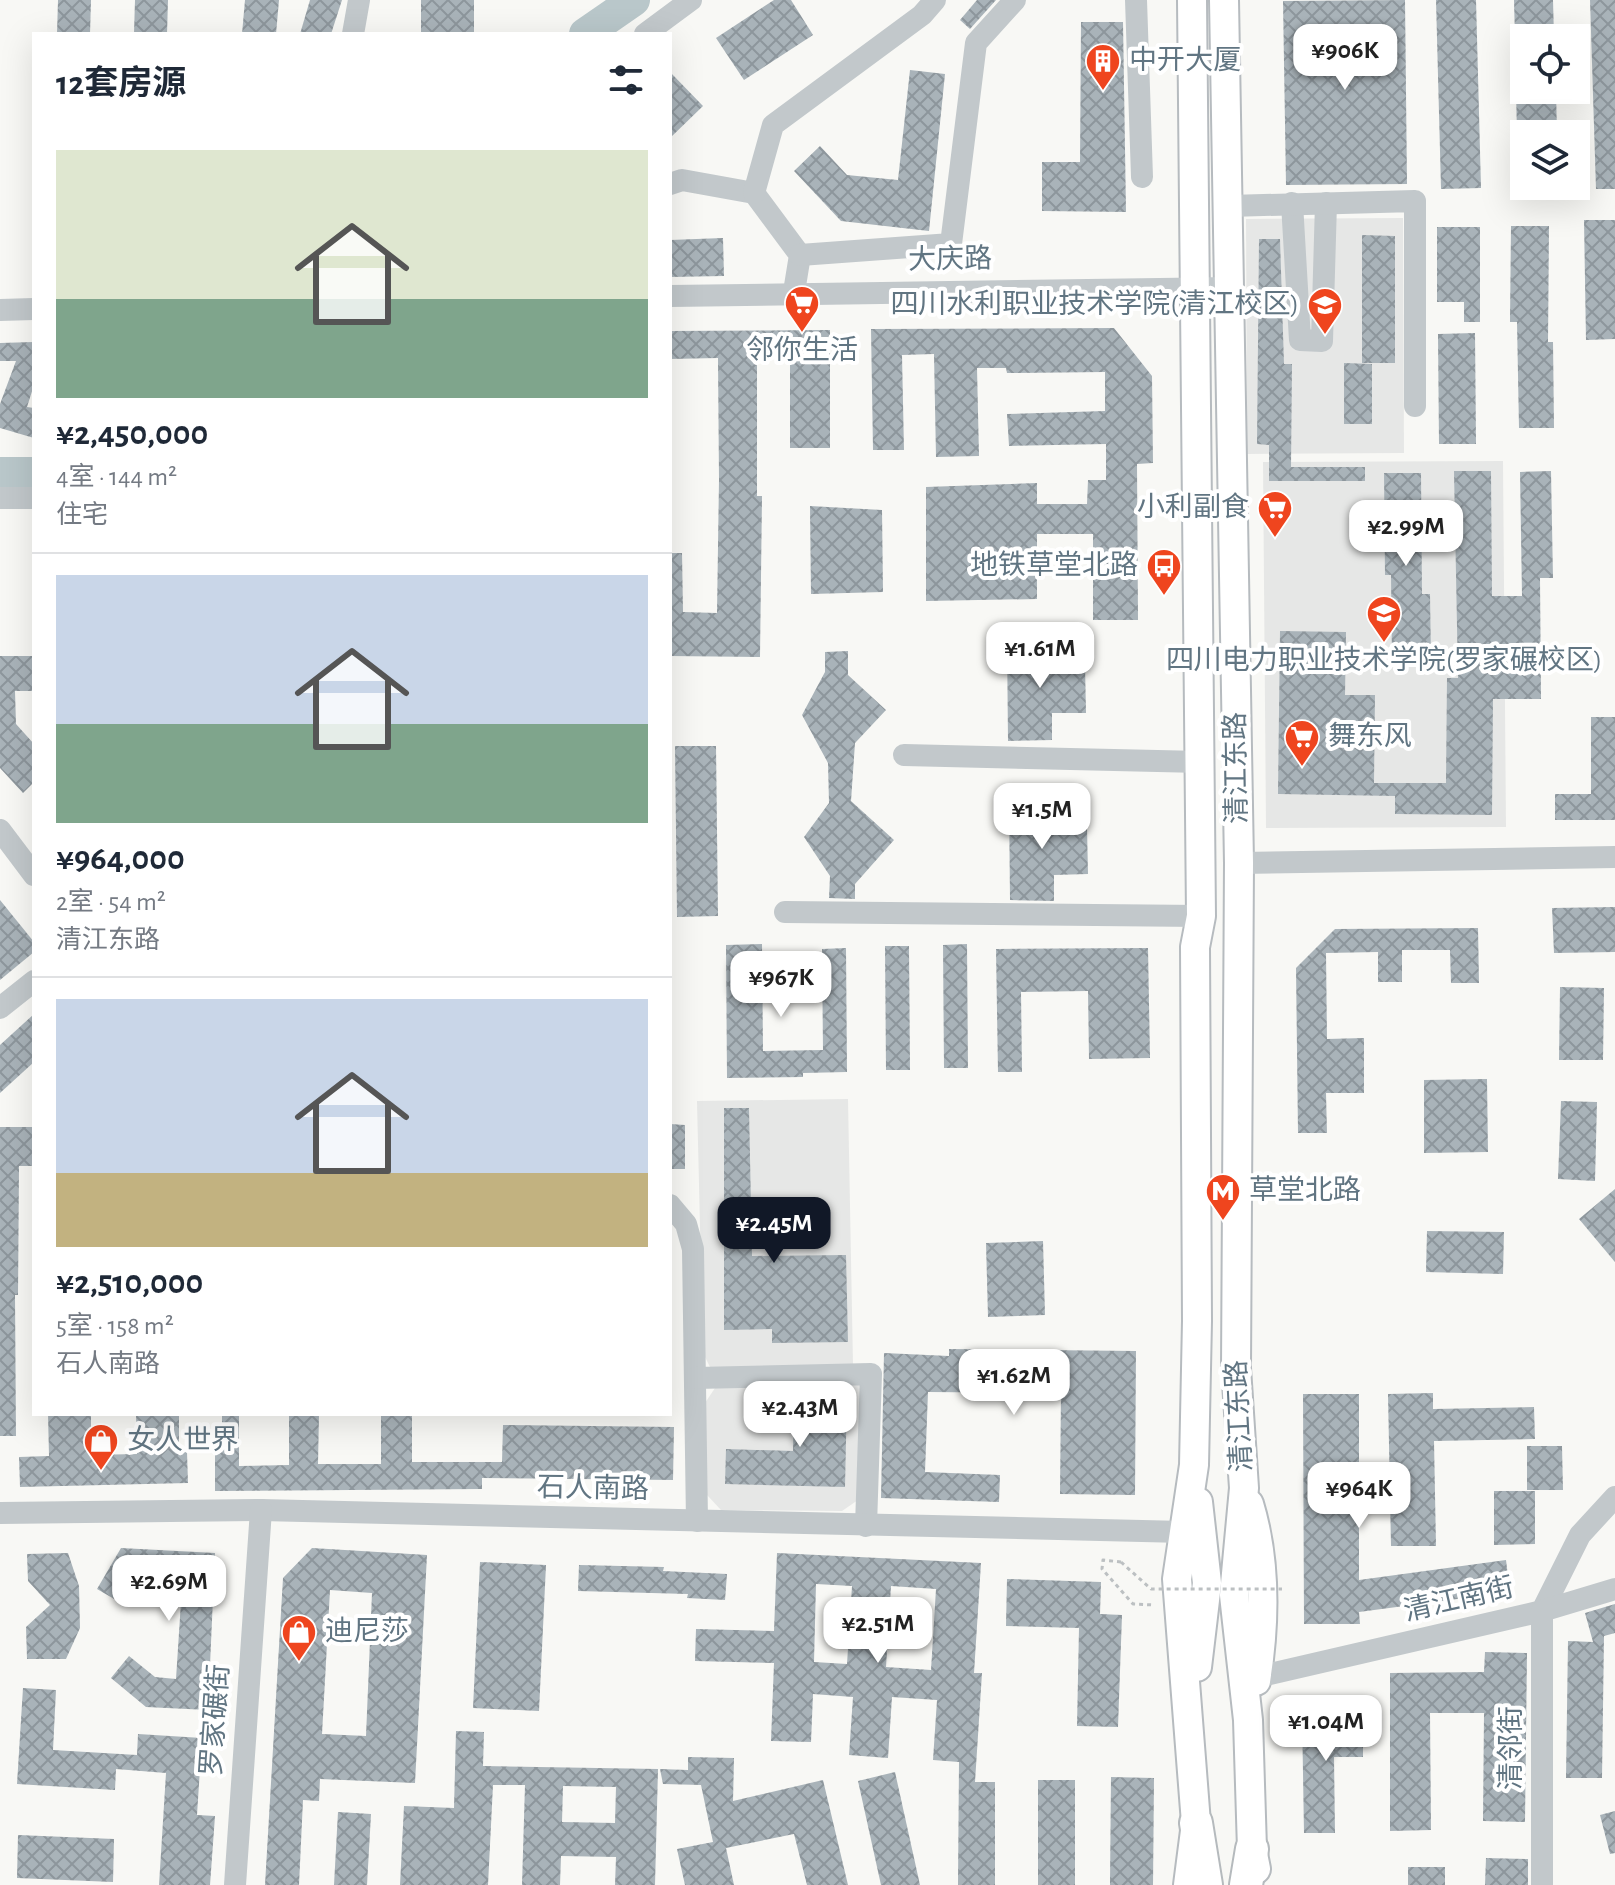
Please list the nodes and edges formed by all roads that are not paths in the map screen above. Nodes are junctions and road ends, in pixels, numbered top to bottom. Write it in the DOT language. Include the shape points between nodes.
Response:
graph roads {
  1 [pos="359,0"];
  2 [pos="691,0"];
  3 [pos="935,0"];
  4 [pos="1015,0"];
  5 [pos="1136,0"];
  6 [pos="1192,0"];
  7 [pos="1224,0"];
  8 [pos="353,32"];
  9 [pos="648,32"];
  10 [pos="1142,177"];
  11 [pos="672,183"];
  12 [pos="754,193"];
  13 [pos="1292,203"];
  14 [pos="1326,203"];
  15 [pos="1229,206"];
  16 [pos="800,255"];
  17 [pos="1197,288"];
  18 [pos="1231,288"];
  19 [pos="794,292"];
  20 [pos="672,296"];
  21 [pos="32,309"];
  22 [pos="0,310"];
  23 [pos="1415,406"];
  24 [pos="0,498"];
  25 [pos="32,498"];
  26 [pos="904,755"];
  27 [pos="1201,762"];
  28 [pos="0,830"];
  29 [pos="1615,857"];
  30 [pos="1239,863"];
  31 [pos="32,872"];
  32 [pos="785,912"];
  33 [pos="1201,916"];
  34 [pos="32,983"];
  35 [pos="0,1008"];
  36 [pos="672,1207"];
  37 [pos="696,1378"];
  38 [pos="1194,1465"];
  39 [pos="1244,1488"];
  40 [pos="1615,1497"];
  41 [pos="261,1510"];
  42 [pos="0,1513"];
  43 [pos="697,1521"];
  44 [pos="866,1526"];
  45 [pos="1184,1532"];
  46 [pos="1615,1589"];
  47 [pos="1542,1611"];
  48 [pos="1257,1677"];
  49 [pos="1248,1720"];
  50 [pos="1191,1722"];
  51 [pos="1196,1823"];
  52 [pos="1252,1849"];
  53 [pos="235,1885"];
  54 [pos="1188,1885"];
  55 [pos="1206,1885"];
  56 [pos="1246,1885"];
  57 [pos="1259,1885"];
  58 [pos="1542,1885"];
  1 -- 8 [label="street"];
  2 -- 9 [label="street"];
  3 -- 12 [label="street" via="773,125"];
  4 -- 16 [label="street" via="976,43 951,244"];
  5 -- 10 [label="street"];
  6 -- 17 [label="main road, 清江东路"];
  7 -- 15 [label="main road, 清江东路"];
  11 -- 12 [label="street" via="682,180"];
  12 -- 16 [label="street"];
  13 -- 14 [label="street"];
  13 -- 14 [label="street" via="1300,340 1322,341"];
  13 -- 15 [label="street"];
  14 -- 23 [label="street" via="1415,201"];
  15 -- 18 [label="main road, 清江东路"];
  16 -- 19 [label="street"];
  17 -- 18 [label="street, 大庆路"];
  17 -- 19 [label="street, 大庆路"];
  17 -- 27 [label="main road, 清江东路"];
  18 -- 30 [label="main road, 清江东路"];
  19 -- 20 [label="street, 大庆路"];
  21 -- 22 [label="street"];
  24 -- 25 [label="street"];
  26 -- 27 [label="street"];
  27 -- 33 [label="main road, 清江东路"];
  28 -- 31 [label="street"];
  29 -- 30 [label="street"];
  30 -- 39 [label="main road, 清江东路" via="1236,1368"];
  32 -- 33 [label="street"];
  33 -- 38 [label="main road, 清江东路" via="1195,947"];
  34 -- 35 [label="street"];
  36 -- 37 [label="street" via="686,1224 693,1249"];
  37 -- 43 [label="street"];
  37 -- 44 [label="street" via="871,1374"];
  38 -- 45 [label="main road, 清江东路"];
  38 -- 50 [label="main road, 清江东路" via="1207,1583"];
  39 -- 48 [label="main road, 清江东路" via="1259,1537 1262,1617"];
  39 -- 49 [label="main road, 清江东路" via="1234,1595"];
  40 -- 47 [label="street, 清江南街" via="1580,1535"];
  41 -- 42 [label="street, 石人南路"];
  41 -- 43 [label="street, 石人南路"];
  41 -- 53 [label="street, 罗家碾街"];
  43 -- 44 [label="street, 石人南路"];
  44 -- 45 [label="street, 石人南路"];
  45 -- 50 [label="main road, 清江东路" via="1177,1579"];
  46 -- 47 [label="street"];
  47 -- 48 [label="street, 清江南街"];
  47 -- 58 [label="street, 清邻街"];
  48 -- 49 [label="main road, 清江东路"];
  49 -- 52 [label="main road, 清江东路"];
  50 -- 51 [label="main road, 清江东路"];
  51 -- 54 [label="main road, 清江东路"];
  51 -- 55 [label="highway"];
  52 -- 56 [label="highway"];
  52 -- 57 [label="main road, 清江东路"];
}
